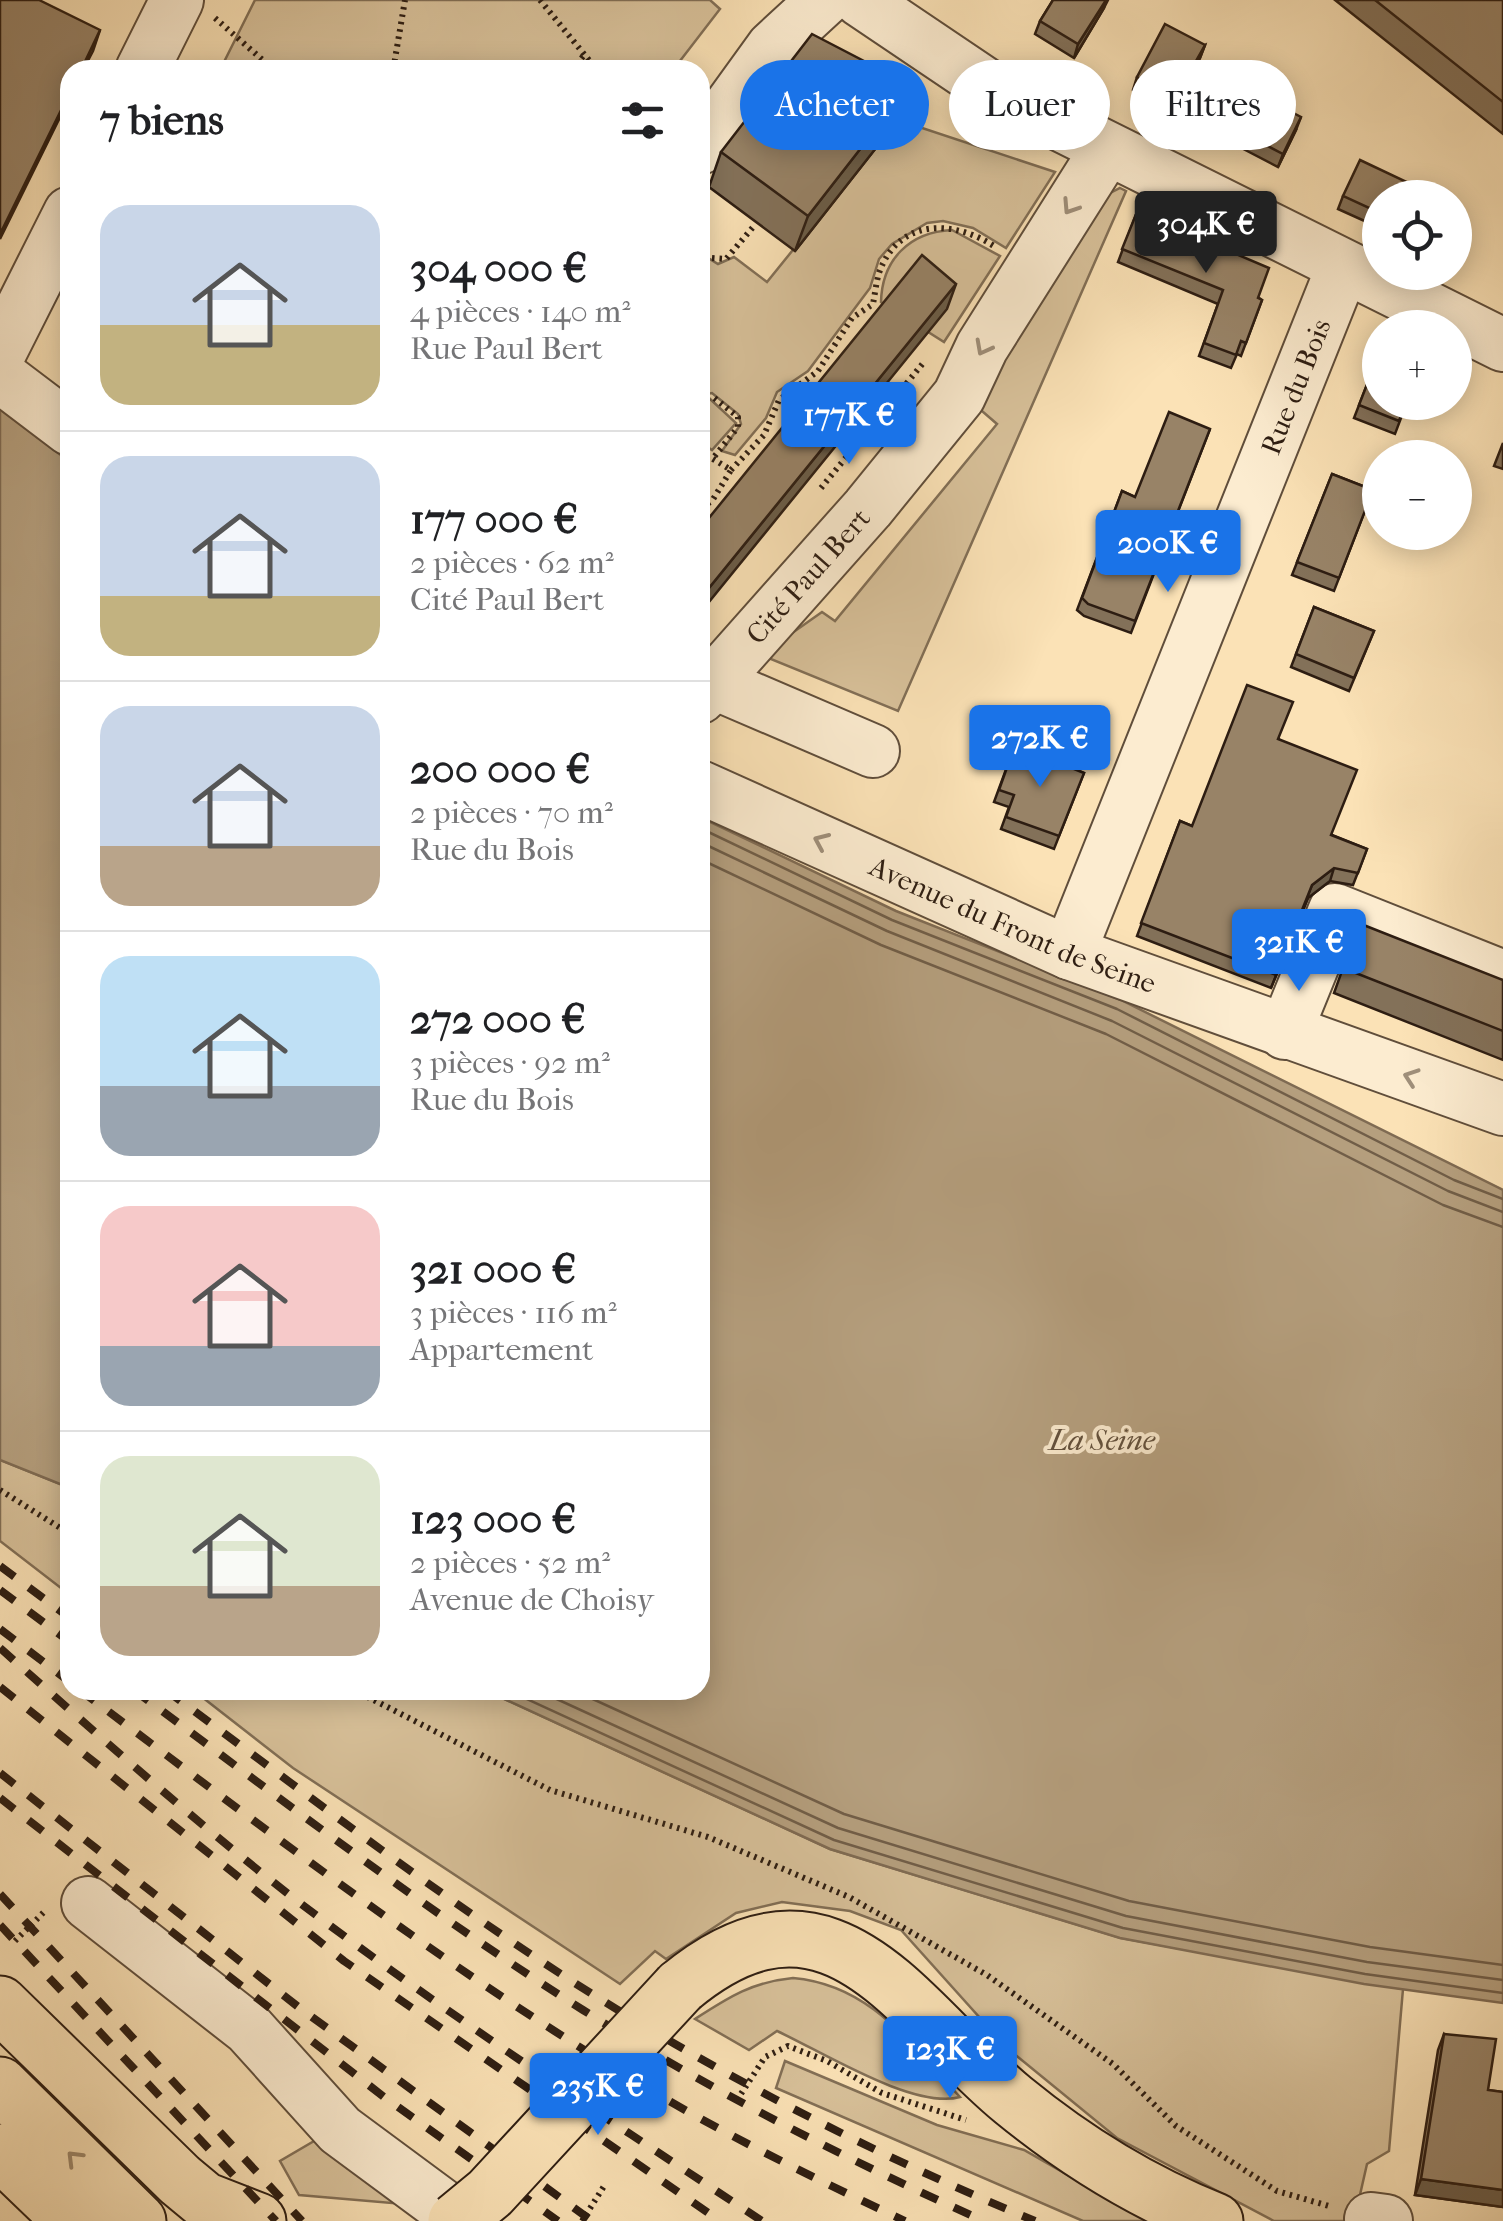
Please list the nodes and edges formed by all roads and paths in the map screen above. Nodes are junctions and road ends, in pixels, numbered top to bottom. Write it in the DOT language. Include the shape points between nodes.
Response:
graph roads {
  1 [pos="406,0"];
  2 [pos="540,0"];
  3 [pos="824,0"];
  4 [pos="860,0"];
  5 [pos="194,7"];
  6 [pos="584,54"];
  7 [pos="150,60"];
  8 [pos="261,60"];
  9 [pos="395,60"];
  10 [pos="580,60"];
  11 [pos="588,60"];
  12 [pos="949,60"];
  13 [pos="710,134"];
  14 [pos="1106,150"];
  15 [pos="1109,150"];
  16 [pos="754,226"];
  17 [pos="60,233"];
  18 [pos="1006,254"];
  19 [pos="710,256"];
  20 [pos="1342,267"];
  21 [pos="872,304"];
  22 [pos="882,312"];
  23 [pos="1503,345"];
  24 [pos="0,352"];
  25 [pos="818,372"];
  26 [pos="0,376"];
  27 [pos="827,380"];
  28 [pos="710,397"];
  29 [pos="60,421"];
  30 [pos="764,435"];
  31 [pos="775,444"];
  32 [pos="710,455"];
  33 [pos="714,457"];
  34 [pos="732,470"];
  35 [pos="712,502"];
  36 [pos="723,510"];
  37 [pos="710,687"];
  38 [pos="710,688"];
  39 [pos="874,751"];
  40 [pos="710,792"];
  41 [pos="1069,954"];
  42 [pos="1503,977"];
  43 [pos="1286,1033"];
  44 [pos="1503,1109"];
  45 [pos="0,1490"];
  46 [pos="60,1528"];
  47 [pos="88,1903"];
  48 [pos="0,2004"];
  49 [pos="0,2085"];
  50 [pos="1010,2097"];
  51 [pos="736,2100"];
  52 [pos="0,2152"];
  53 [pos="606,2182"];
  54 [pos="72,2221"];
  55 [pos="138,2221"];
  56 [pos="258,2221"];
  57 [pos="459,2221"];
  58 [pos="582,2221"];
  59 [pos="1216,2221"];
  1 -- 9 [label="path"];
  2 -- 6 [label="path"];
  3 -- 13 [label="street" via="773,47"];
  4 -- 12 [label="street"];
  5 -- 7 [label="street"];
  5 -- 8 [label="path"];
  6 -- 10 [label="path"];
  6 -- 11 [label="path"];
  14 -- 37 [label="street, Cité Paul Bert, one-way" via="982,347 959,396"];
  15 -- 20 [label="street"];
  16 -- 19 [label="path" via="726,259"];
  17 -- 24 [label="street"];
  18 -- 21 [label="path" via="957,227 917,232 885,261"];
  20 -- 23 [label="street"];
  20 -- 41 [label="street, Rue du Bois"];
  21 -- 22 [label="path"];
  21 -- 25 [label="path" via="840,332"];
  25 -- 27 [label="path"];
  25 -- 30 [label="path" via="779,400"];
  26 -- 29 [label="street"];
  28 -- 33 [label="path" via="738,417 738,427"];
  30 -- 31 [label="path"];
  30 -- 34 [label="path"];
  32 -- 33 [label="path"];
  33 -- 34 [label="path"];
  34 -- 35 [label="path"];
  35 -- 36 [label="path"];
  38 -- 39 [label="street" via="731,690"];
  41 -- 40 [label="street, Avenue du Front de Seine, one-way"];
  41 -- 43 [label="street, Avenue du Front de Seine"];
  42 -- 43 [label="street" via="1334,910"];
  44 -- 43 [label="street, Avenue du Front de Seine, one-way"];
  45 -- 46 [label="path"];
  47 -- 57 [label="street" via="249,2029 340,2130"];
  48 -- 56 [label="main road" via="204,2200"];
  55 -- 49 [label="main road, one-way"];
  50 -- 51 [label="path" via="991,2122 964,2120 882,2092 788,2046 765,2057"];
  50 -- 57 [label="main road, bridge" via="892,1981 854,1955 806,1941 760,1943 718,1959 680,1987"];
  50 -- 59 [label="main road" via="1104,2166"];
  52 -- 54 [label="main road"];
  53 -- 58 [label="path"];
}
